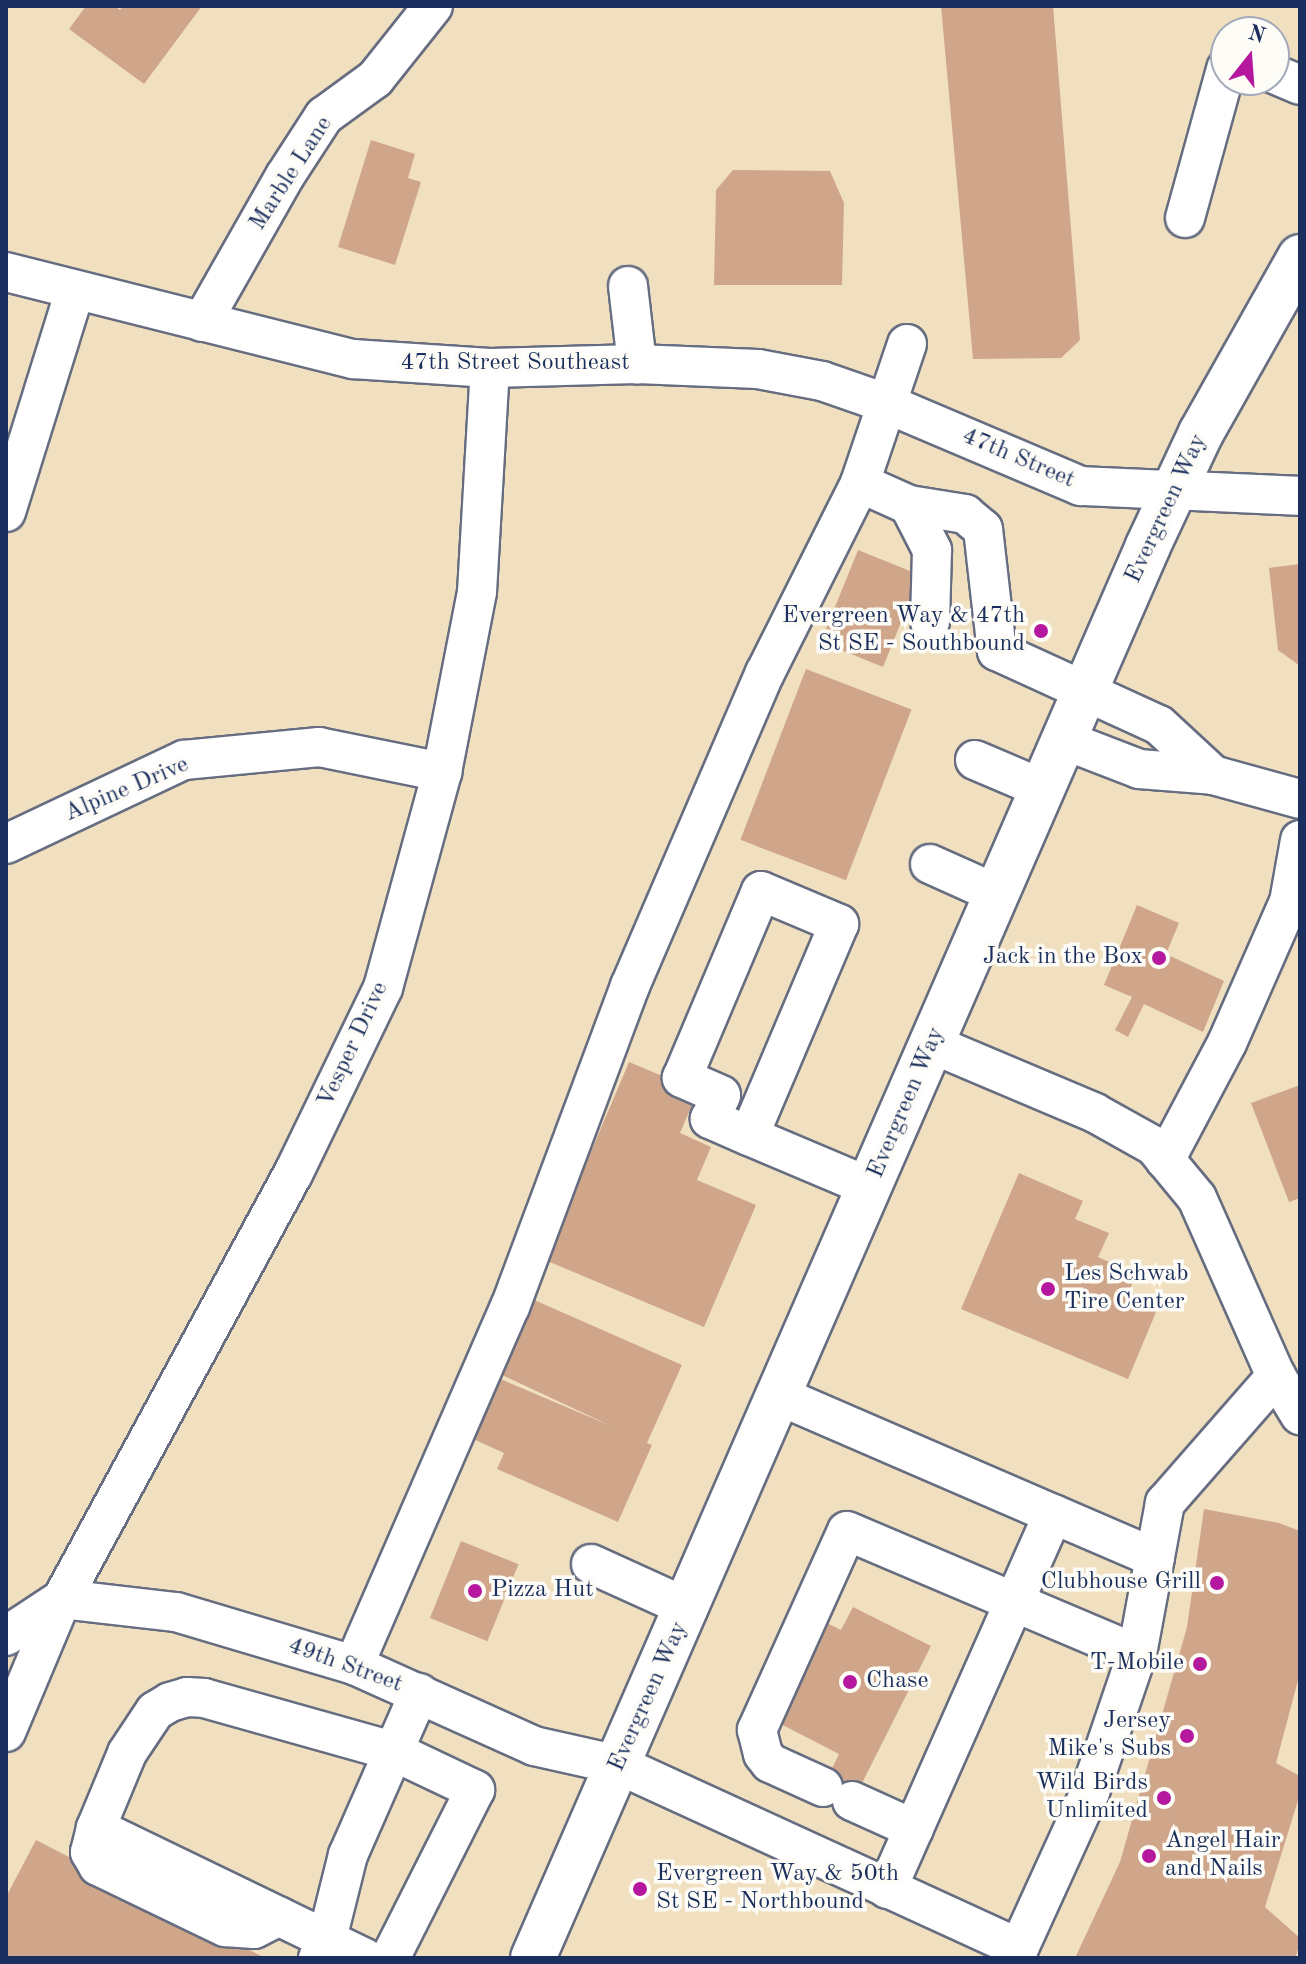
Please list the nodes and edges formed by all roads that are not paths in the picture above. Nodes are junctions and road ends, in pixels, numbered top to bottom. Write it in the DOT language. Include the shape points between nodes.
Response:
graph roads {
  1 [pos="433,6"];
  2 [pos="1219,96"];
  3 [pos="1185,218"];
  4 [pos="1300,257"];
  5 [pos="6,272"];
  6 [pos="628,286"];
  7 [pos="75,291"];
  8 [pos="202,322"];
  9 [pos="907,344"];
  10 [pos="637,364"];
  11 [pos="490,368"];
  12 [pos="885,403"];
  13 [pos="860,483"];
  14 [pos="1174,491"];
  15 [pos="1300,496"];
  16 [pos="909,505"];
  17 [pos="6,512"];
  18 [pos="930,622"];
  19 [pos="1086,689"];
  20 [pos="1064,740"];
  21 [pos="975,760"];
  22 [pos="442,772"];
  23 [pos="1213,775"];
  24 [pos="1043,789"];
  25 [pos="1300,799"];
  26 [pos="1300,840"];
  27 [pos="6,844"];
  28 [pos="930,864"];
  29 [pos="997,894"];
  30 [pos="932,1044"];
  31 [pos="749,1136"];
  32 [pos="1165,1160"];
  33 [pos="870,1187"];
  34 [pos="1276,1376"];
  35 [pos="780,1396"];
  36 [pos="1300,1415"];
  37 [pos="1053,1514"];
  38 [pos="1155,1558"];
  39 [pos="591,1564"];
  40 [pos="62,1599"];
  41 [pos="1014,1602"];
  42 [pos="688,1608"];
  43 [pos="6,1636"];
  44 [pos="1137,1654"];
  45 [pos="354,1665"];
  46 [pos="419,1693"];
  47 [pos="6,1732"];
  48 [pos="393,1751"];
  49 [pos="619,1765"];
  50 [pos="914,1829"];
  51 [pos="887,1889"];
  52 [pos="322,1948"];
  53 [pos="1017,1953"];
  54 [pos="365,1958"];
  55 [pos="390,1958"];
  56 [pos="533,1958"];
  1 -- 8 [label="street, Marble Lane" via="375,79 324,116"];
  2 -- 3 [label="street"];
  4 -- 14 [label="main road, Evergreen Way"];
  5 -- 7 [label="street, 47th Street Southeast"];
  6 -- 10 [label="street"];
  7 -- 8 [label="street, 47th Street Southeast"];
  7 -- 17 [label="street"];
  8 -- 11 [label="street, 47th Street Southeast" via="353,359"];
  9 -- 12 [label="street"];
  10 -- 11 [label="street, 47th Street Southeast"];
  10 -- 12 [label="street, 47th Street Southeast" via="758,369 822,381"];
  11 -- 22 [label="street, Vesper Drive" via="477,592"];
  12 -- 13 [label="street"];
  12 -- 14 [label="street, 47th Street" via="1081,486"];
  13 -- 16 [label="street"];
  13 -- 45 [label="street" via="765,673 649,943 510,1307"];
  14 -- 15 [label="street, 47th Street"];
  14 -- 19 [label="main road, Evergreen Way"];
  16 -- 18 [label="street" via="932,550"];
  16 -- 19 [label="street" via="965,514 983,529 997,651"];
  19 -- 20 [label="main road, Evergreen Way"];
  19 -- 23 [label="street" via="1159,725"];
  20 -- 23 [label="street" via="1139,769"];
  20 -- 24 [label="main road, Evergreen Way"];
  21 -- 24 [label="street"];
  22 -- 27 [label="street, Alpine Drive" via="319,747 184,760"];
  22 -- 40 [label="street, Vesper Drive" via="383,988 293,1174"];
  23 -- 25 [label="street"];
  24 -- 29 [label="main road, Evergreen Way"];
  26 -- 32 [label="street" via="1289,902 1227,1043"];
  28 -- 29 [label="street"];
  29 -- 30 [label="main road, Evergreen Way"];
  30 -- 32 [label="street" via="1095,1113 1154,1146"];
  30 -- 33 [label="main road, Evergreen Way"];
  31 -- 31 [label="street" via="839,924 761,891 682,1078 721,1095 710,1119"];
  31 -- 33 [label="street"];
  32 -- 34 [label="street" via="1197,1198"];
  33 -- 35 [label="main road, Evergreen Way"];
  34 -- 36 [label="street"];
  34 -- 38 [label="street" via="1165,1503"];
  35 -- 37 [label="street"];
  35 -- 42 [label="main road, Evergreen Way"];
  37 -- 38 [label="street"];
  37 -- 41 [label="street"];
  38 -- 44 [label="street"];
  39 -- 42 [label="street"];
  40 -- 43 [label="street, Vesper Drive"];
  40 -- 45 [label="street, 49th Street" via="176,1612"];
  40 -- 47 [label="street"];
  41 -- 44 [label="street"];
  41 -- 50 [label="street"];
  41 -- 50 [label="street" via="847,1531 757,1730 770,1763"];
  42 -- 49 [label="main road, Evergreen Way"];
  44 -- 53 [label="street" via="1090,1792"];
  45 -- 46 [label="street, 49th Street"];
  46 -- 48 [label="street"];
  46 -- 49 [label="street, 49th Street" via="534,1746"];
  48 -- 52 [label="street" via="348,1855"];
  48 -- 52 [label="street" via="204,1698 178,1699 155,1711 127,1753 96,1828 90,1852 98,1866 225,1927 254,1929 279,1916"];
  48 -- 55 [label="street" via="475,1790"];
  49 -- 51 [label="street, 49th Street"];
  49 -- 56 [label="main road, Evergreen Way"];
  50 -- 51 [label="street"];
  51 -- 53 [label="street, 49th Street"];
  52 -- 54 [label="street"];
}
